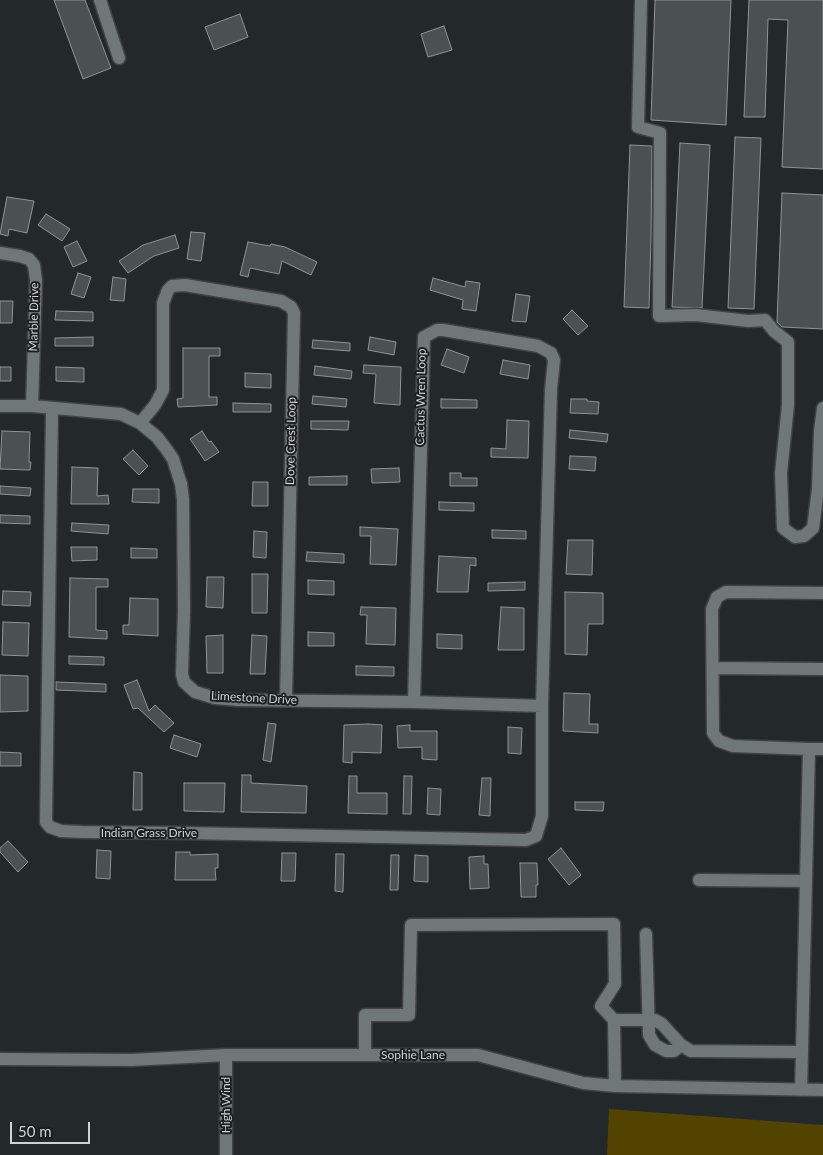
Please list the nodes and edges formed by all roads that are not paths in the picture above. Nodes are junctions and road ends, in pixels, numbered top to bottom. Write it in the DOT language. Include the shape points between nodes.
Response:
graph roads {
  1 [pos="100,0"];
  2 [pos="641,0"];
  3 [pos="119,58"];
  4 [pos="0,253"];
  5 [pos="0,406"];
  6 [pos="32,406"];
  7 [pos="823,408"];
  8 [pos="52,409"];
  9 [pos="140,423"];
  10 [pos="823,593"];
  11 [pos="713,668"];
  12 [pos="823,669"];
  13 [pos="286,700"];
  14 [pos="414,702"];
  15 [pos="542,706"];
  16 [pos="808,749"];
  17 [pos="823,749"];
  18 [pos="699,880"];
  19 [pos="806,881"];
  20 [pos="646,934"];
  21 [pos="614,1020"];
  22 [pos="648,1021"];
  23 [pos="681,1045"];
  24 [pos="802,1052"];
  25 [pos="226,1055"];
  26 [pos="366,1055"];
  27 [pos="0,1058"];
  28 [pos="615,1086"];
  29 [pos="801,1090"];
  30 [pos="823,1090"];
  31 [pos="226,1155"];
  1 -- 3 [label="street"];
  2 -- 7 [label="street" via="638,126 660,133 659,316 765,320 788,342 788,405 781,473 782,528 795,538 804,536 813,528"];
  4 -- 6 [label="street, Marble Drive" via="29,259 34,265"];
  5 -- 6 [label="street, Limestone Drive"];
  6 -- 8 [label="street, Limestone Drive"];
  8 -- 9 [label="street, Limestone Drive" via="121,414"];
  8 -- 15 [label="street, Indian Grass Drive" via="46,822 50,827 83,832 531,839 536,836 542,816"];
  9 -- 13 [label="street, Limestone Drive" via="167,450 181,484 184,682 195,692 215,698"];
  9 -- 13 [label="street, Dove Crest Loop" via="163,390 163,303 172,286 185,285 281,301 292,307"];
  10 -- 11 [label="street" via="726,592 717,597 712,609"];
  11 -- 12 [label="street"];
  11 -- 16 [label="street" via="713,733 719,741 733,746"];
  13 -- 14 [label="street, Limestone Drive"];
  14 -- 15 [label="street, Limestone Drive"];
  14 -- 15 [label="street, Cactus Wren Loop" via="423,341 428,333 437,330 538,346 551,353 554,360"];
  16 -- 17 [label="street"];
  16 -- 19 [label="street"];
  18 -- 19 [label="street"];
  19 -- 24 [label="street"];
  20 -- 22 [label="street"];
  21 -- 22 [label="street"];
  21 -- 26 [label="street" via="601,1006 615,984 614,924 411,926 409,1015 365,1015"];
  21 -- 28 [label="street"];
  22 -- 23 [label="street" via="662,1024"];
  22 -- 23 [label="street" via="649,1034 655,1045 666,1051"];
  23 -- 24 [label="street" via="691,1051"];
  24 -- 29 [label="street"];
  25 -- 26 [label="street, Sophie Lane"];
  25 -- 27 [label="street, Sophie Lane" via="131,1060"];
  25 -- 31 [label="street, High Wind"];
  26 -- 28 [label="street, Sophie Lane" via="478,1055 583,1083"];
  28 -- 29 [label="street, Sophie Lane"];
  29 -- 30 [label="street, Sophie Lane"];
}
